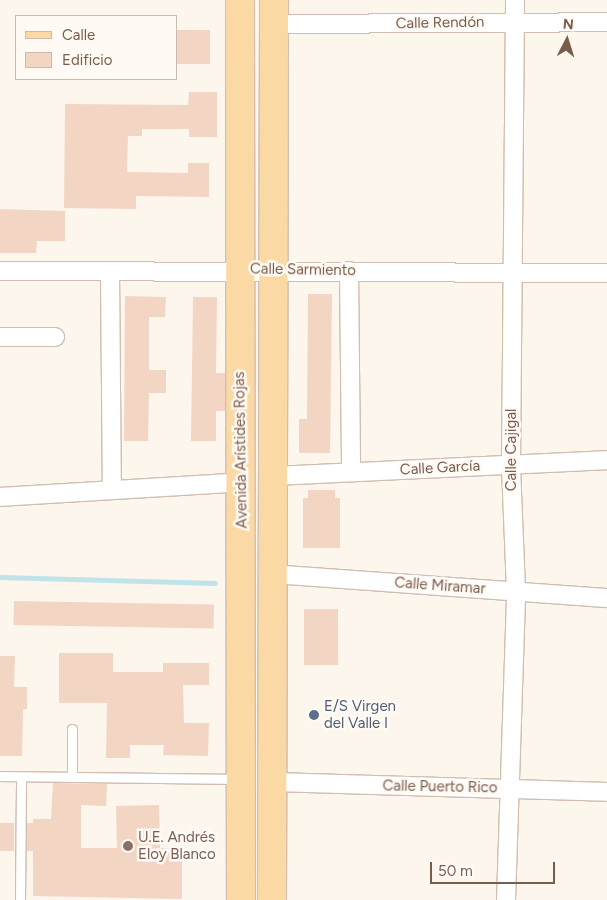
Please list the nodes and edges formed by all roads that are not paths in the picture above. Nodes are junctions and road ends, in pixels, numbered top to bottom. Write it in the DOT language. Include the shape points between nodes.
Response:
graph roads {
  1 [pos="240,0"];
  2 [pos="515,0"];
  3 [pos="274,12"];
  4 [pos="515,22"];
  5 [pos="607,22"];
  6 [pos="238,270"];
  7 [pos="275,270"];
  8 [pos="0,271"];
  9 [pos="349,271"];
  10 [pos="110,272"];
  11 [pos="515,273"];
  12 [pos="607,273"];
  13 [pos="0,337"];
  14 [pos="56,337"];
  15 [pos="607,460"];
  16 [pos="511,464"];
  17 [pos="351,472"];
  18 [pos="273,476"];
  19 [pos="242,482"];
  20 [pos="112,488"];
  21 [pos="0,497"];
  22 [pos="272,574"];
  23 [pos="516,591"];
  24 [pos="607,598"];
  25 [pos="72,729"];
  26 [pos="0,776"];
  27 [pos="21,777"];
  28 [pos="72,777"];
  29 [pos="241,779"];
  30 [pos="274,782"];
  31 [pos="507,788"];
  32 [pos="607,792"];
  33 [pos="20,900"];
  34 [pos="241,900"];
  35 [pos="272,900"];
  36 [pos="506,900"];
  1 -- 6 [label="main road, Avenida Arístides Rojas"];
  2 -- 4 [label="street, Calle Cajigal"];
  3 -- 4 [label="street, Calle Rendón"];
  3 -- 7 [label="main road, Avenida Arístides Rojas"];
  4 -- 5 [label="street, Calle Rendón"];
  4 -- 11 [label="street, Calle Cajigal"];
  6 -- 7 [label="street, Calle Sarmiento"];
  6 -- 10 [label="street, Calle Sarmiento"];
  6 -- 19 [label="main road, Avenida Arístides Rojas"];
  7 -- 9 [label="street, Calle Sarmiento"];
  7 -- 18 [label="main road, Avenida Arístides Rojas"];
  8 -- 10 [label="street, Calle Sarmiento"];
  9 -- 11 [label="street, Calle Sarmiento"];
  9 -- 17 [label="street"];
  10 -- 20 [label="street"];
  11 -- 12 [label="street, Calle Sarmiento"];
  11 -- 16 [label="street, Calle Cajigal"];
  13 -- 14 [label="street"];
  15 -- 16 [label="street, Calle García"];
  16 -- 17 [label="street, Calle García"];
  16 -- 23 [label="street, Calle Cajigal"];
  17 -- 18 [label="street, Calle García"];
  18 -- 22 [label="main road, Avenida Arístides Rojas"];
  19 -- 20 [label="street"];
  19 -- 29 [label="main road, Avenida Arístides Rojas"];
  20 -- 21 [label="street"];
  22 -- 23 [label="street, Calle Miramar"];
  22 -- 30 [label="main road, Avenida Arístides Rojas"];
  23 -- 24 [label="street, Calle Miramar"];
  23 -- 31 [label="street, Calle Cajigal"];
  25 -- 28 [label="lane"];
  26 -- 27 [label="lane"];
  27 -- 28 [label="lane"];
  27 -- 33 [label="lane"];
  28 -- 29 [label="lane"];
  29 -- 34 [label="main road, Avenida Arístides Rojas"];
  30 -- 31 [label="street, Calle Puerto Rico"];
  30 -- 35 [label="main road, Avenida Arístides Rojas"];
  31 -- 32 [label="street, Calle Puerto Rico"];
  31 -- 36 [label="street, Calle Cajigal"];
}
